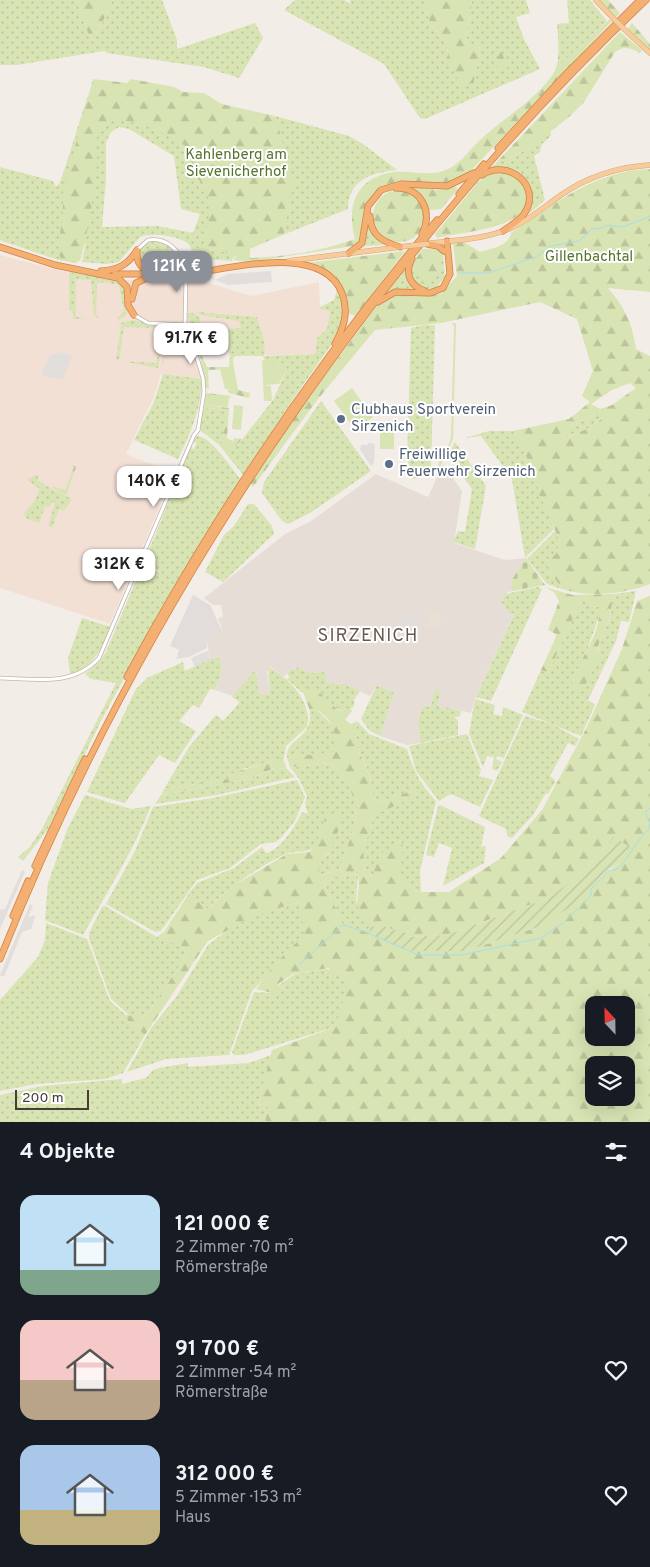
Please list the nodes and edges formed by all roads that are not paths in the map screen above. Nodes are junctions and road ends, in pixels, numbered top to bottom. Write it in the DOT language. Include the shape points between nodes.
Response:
graph roads {
  1 [pos="596,0"];
  2 [pos="640,0"];
  3 [pos="646,0"];
  4 [pos="650,53"];
  5 [pos="650,165"];
  6 [pos="478,171"];
  7 [pos="473,183"];
  8 [pos="503,231"];
  9 [pos="447,241"];
  10 [pos="423,242"];
  11 [pos="400,247"];
  12 [pos="0,248"];
  13 [pos="137,250"];
  14 [pos="444,251"];
  15 [pos="349,253"];
  16 [pos="283,262"];
  17 [pos="89,272"];
  18 [pos="185,273"];
  19 [pos="103,274"];
  20 [pos="160,275"];
  21 [pos="370,310"];
  22 [pos="134,315"];
  23 [pos="185,325"];
  24 [pos="328,360"];
  25 [pos="0,678"];
  26 [pos="0,948"];
  27 [pos="0,959"];
  1 -- 4 [label="main road, bridge"];
  2 -- 6 [label="highway" via="564,76"];
  3 -- 7 [label="highway" via="567,79"];
  5 -- 8 [label="main road" via="591,178 525,221"];
  6 -- 10 [label="highway"];
  6 -- 15 [label="highway" via="447,186 401,184 381,190 368,206 362,244"];
  7 -- 8 [label="highway" via="487,172 499,169 518,175 526,185 527,209 520,219"];
  7 -- 10 [label="highway"];
  8 -- 9 [label="main road"];
  9 -- 10 [label="main road"];
  9 -- 14 [label="highway"];
  9 -- 21 [label="highway" via="450,274 441,289 428,294 393,293"];
  10 -- 11 [label="main road, bridge"];
  10 -- 11 [label="highway" via="427,220 424,204 407,189 388,190 374,202 370,224 380,239"];
  10 -- 14 [label="highway"];
  10 -- 14 [label="highway" via="408,269 410,280 418,288 430,291 443,283 447,273"];
  10 -- 21 [label="highway"];
  10 -- 24 [label="highway"];
  11 -- 15 [label="main road"];
  12 -- 17 [label="highway" via="55,266"];
  13 -- 17 [label="highway" via="128,263 117,269"];
  13 -- 18 [label="street" via="148,240 162,241 173,248"];
  13 -- 20 [label="highway" via="142,268"];
  15 -- 16 [label="main road"];
  16 -- 18 [label="highway"];
  16 -- 24 [label="highway" via="306,264 322,270 340,288 345,304 345,322"];
  17 -- 19 [label="highway"];
  18 -- 20 [label="highway"];
  18 -- 23 [label="street"];
  19 -- 20 [label="highway"];
  19 -- 22 [label="highway" via="126,284 128,305"];
  20 -- 22 [label="highway" via="136,283 132,295"];
  21 -- 27 [label="highway" via="271,447 157,632 83,772"];
  22 -- 23 [label="street" via="146,323"];
  23 -- 25 [label="street" via="203,378 198,431 103,652 89,668 57,680"];
  24 -- 26 [label="highway" via="214,527 144,646 77,775"];
}
